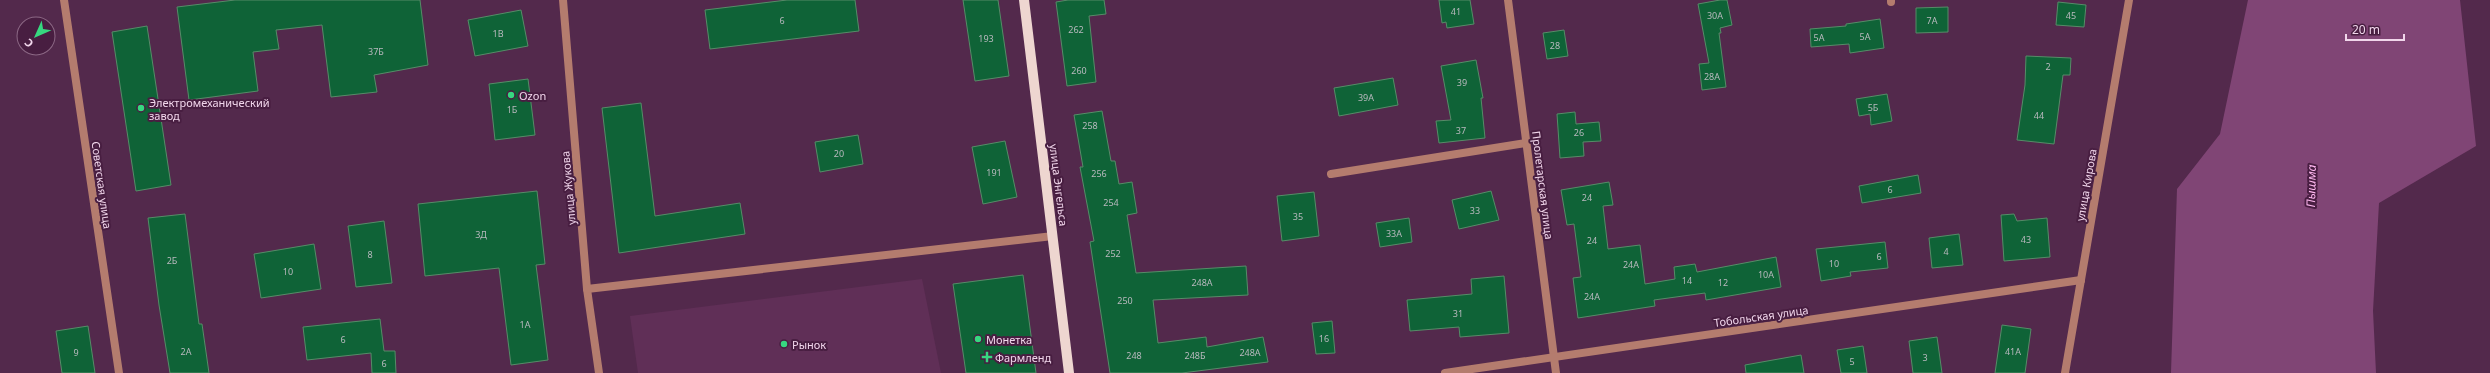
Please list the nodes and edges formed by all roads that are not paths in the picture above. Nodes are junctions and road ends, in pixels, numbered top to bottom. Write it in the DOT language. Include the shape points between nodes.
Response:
graph roads {
  1 [pos="64,0"];
  2 [pos="563,0"];
  3 [pos="1024,0"];
  4 [pos="1508,0"];
  5 [pos="2129,0"];
  6 [pos="1526,143"];
  7 [pos="1331,174"];
  8 [pos="1053,236"];
  9 [pos="2081,280"];
  10 [pos="587,289"];
  11 [pos="1554,358"];
  12 [pos="119,373"];
  13 [pos="599,373"];
  14 [pos="1069,373"];
  15 [pos="1445,373"];
  16 [pos="1556,373"];
  17 [pos="2065,373"];
  1 -- 12 [label="street, Советская улица"];
  2 -- 10 [label="street, улица Жукова"];
  3 -- 8 [label="main road, улица Энгельса"];
  4 -- 6 [label="street, Пролетарская улица"];
  5 -- 9 [label="street, улица Кирова"];
  6 -- 7 [label="street"];
  6 -- 11 [label="street, Пролетарская улица"];
  8 -- 10 [label="street"];
  8 -- 14 [label="main road, улица Энгельса"];
  9 -- 11 [label="street, Тобольская улица"];
  9 -- 17 [label="street, улица Кирова"];
  10 -- 13 [label="street, улица Жукова"];
  11 -- 15 [label="street, Тобольская улица"];
  11 -- 16 [label="street, Пролетарская улица"];
}
